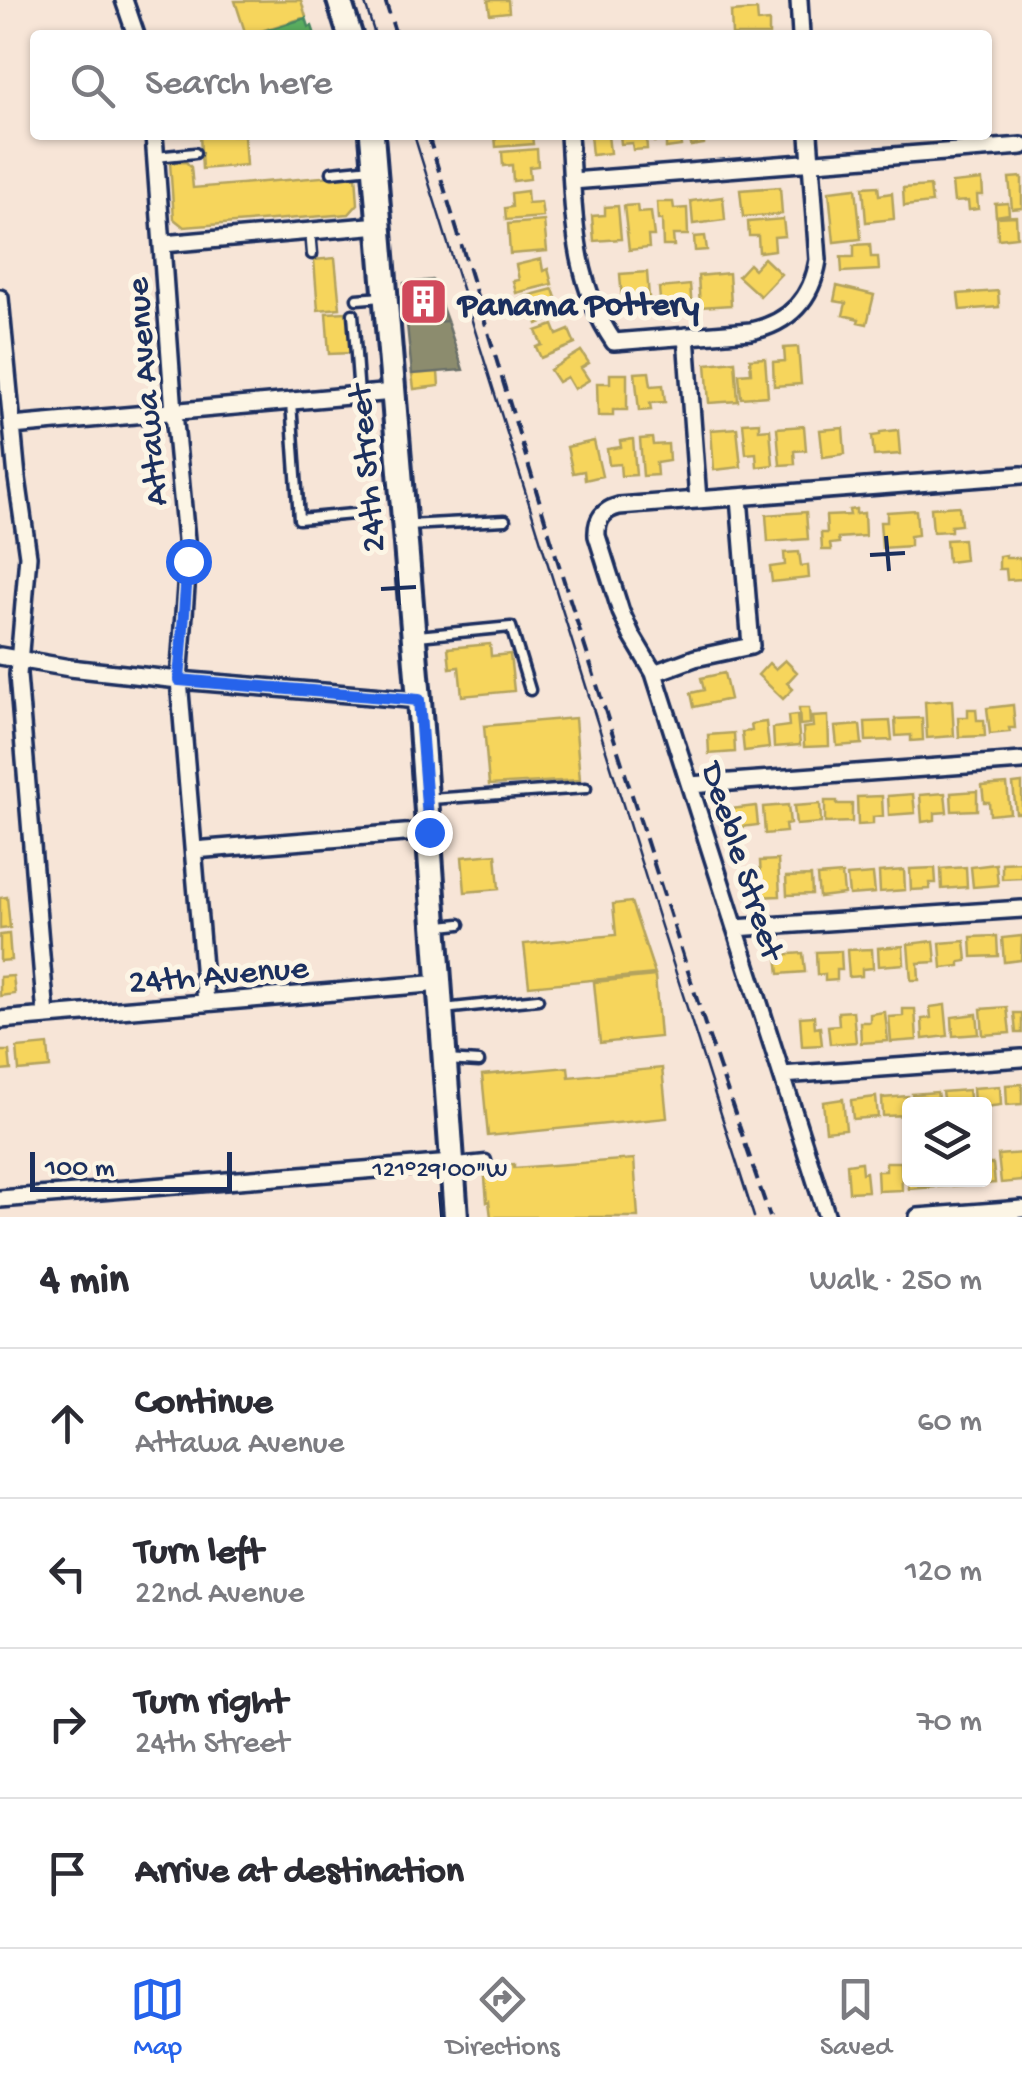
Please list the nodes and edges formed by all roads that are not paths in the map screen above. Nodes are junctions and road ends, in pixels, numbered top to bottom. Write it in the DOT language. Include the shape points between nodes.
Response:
graph roads {
  1 [pos="124,0"];
  2 [pos="339,0"];
  3 [pos="799,0"];
  4 [pos="134,30"];
  5 [pos="348,30"];
  6 [pos="801,30"];
  7 [pos="154,140"];
  8 [pos="373,140"];
  9 [pos="569,140"];
  10 [pos="809,140"];
  11 [pos="1022,146"];
  12 [pos="195,154"];
  13 [pos="156,157"];
  14 [pos="811,162"];
  15 [pos="376,168"];
  16 [pos="332,172"];
  17 [pos="572,180"];
  18 [pos="380,226"];
  19 [pos="310,231"];
  20 [pos="163,244"];
  21 [pos="312,254"];
  22 [pos="386,296"];
  23 [pos="0,298"];
  24 [pos="356,299"];
  25 [pos="353,314"];
  26 [pos="686,336"];
  27 [pos="393,392"];
  28 [pos="359,395"];
  29 [pos="5,401"];
  30 [pos="292,402"];
  31 [pos="174,412"];
  32 [pos="12,426"];
  33 [pos="1022,475"];
  34 [pos="739,496"];
  35 [pos="698,500"];
  36 [pos="353,514"];
  37 [pos="505,520"];
  38 [pos="404,525"];
  39 [pos="413,636"];
  40 [pos="0,656"];
  41 [pos="18,659"];
  42 [pos="654,673"];
  43 [pos="179,680"];
  44 [pos="530,690"];
  45 [pos="419,700"];
  46 [pos="1022,760"];
  47 [pos="690,785"];
  48 [pos="586,788"];
  49 [pos="426,800"];
  50 [pos="429,832"];
  51 [pos="194,850"];
  52 [pos="1022,908"];
  53 [pos="460,924"];
  54 [pos="436,926"];
  55 [pos="735,928"];
  56 [pos="441,983"];
  57 [pos="538,999"];
  58 [pos="206,1003"];
  59 [pos="443,1009"];
  60 [pos="46,1016"];
  61 [pos="0,1020"];
  62 [pos="1022,1058"];
  63 [pos="446,1060"];
  64 [pos="479,1062"];
  65 [pos="782,1075"];
  66 [pos="486,1160"];
  67 [pos="452,1164"];
  68 [pos="0,1198"];
  69 [pos="1022,1209"];
  70 [pos="456,1217"];
  71 [pos="827,1217"];
  72 [pos="918,1217"];
  1 -- 4 [label="street"];
  2 -- 5 [label="street"];
  3 -- 6 [label="street"];
  7 -- 13 [label="street, Attawa Avenue"];
  8 -- 15 [label="street, 24th Street"];
  9 -- 17 [label="street"];
  10 -- 14 [label="street"];
  11 -- 14 [label="street"];
  12 -- 13 [label="lane"];
  13 -- 20 [label="street, Attawa Avenue"];
  14 -- 17 [label="street"];
  14 -- 26 [label="street" via="818,260 805,299 766,328"];
  15 -- 16 [label="lane"];
  15 -- 18 [label="street, 24th Street"];
  17 -- 26 [label="street" via="584,282 614,342"];
  18 -- 19 [label="street"];
  18 -- 22 [label="street, 24th Street"];
  19 -- 20 [label="street"];
  19 -- 21 [label="lane"];
  20 -- 31 [label="street, Attawa Avenue"];
  22 -- 24 [label="lane"];
  22 -- 27 [label="street, 24th Street"];
  23 -- 29 [label="street"];
  25 -- 28 [label="lane"];
  26 -- 35 [label="street"];
  27 -- 28 [label="street"];
  27 -- 38 [label="street, 24th Street"];
  28 -- 30 [label="street"];
  29 -- 32 [label="street"];
  30 -- 31 [label="street"];
  30 -- 36 [label="lane" via="300,519"];
  31 -- 32 [label="street"];
  31 -- 43 [label="street, Attawa Avenue" via="188,561"];
  32 -- 41 [label="street" via="28,556"];
  33 -- 34 [label="street"];
  34 -- 35 [label="street"];
  34 -- 42 [label="street" via="751,646"];
  35 -- 42 [label="street, Deeble Street" via="614,507 597,526 622,612"];
  37 -- 38 [label="lane"];
  38 -- 39 [label="street, 24th Street"];
  39 -- 44 [label="lane" via="511,627"];
  39 -- 45 [label="street, 24th Street"];
  40 -- 41 [label="street"];
  41 -- 43 [label="street"];
  41 -- 60 [label="street"];
  42 -- 47 [label="street, Deeble Street"];
  43 -- 45 [label="street"];
  43 -- 51 [label="street, Attawa Avenue"];
  45 -- 49 [label="street, 24th Street"];
  46 -- 47 [label="street"];
  47 -- 55 [label="street, Deeble Street"];
  48 -- 49 [label="lane"];
  49 -- 50 [label="street, 24th Street"];
  50 -- 51 [label="street"];
  50 -- 54 [label="street, 24th Street"];
  51 -- 58 [label="street, Attawa Avenue"];
  52 -- 55 [label="street"];
  53 -- 54 [label="lane"];
  54 -- 56 [label="street, 24th Street"];
  55 -- 65 [label="street, Deeble Street"];
  56 -- 58 [label="street, 24th Avenue"];
  56 -- 59 [label="street, 24th Street"];
  57 -- 59 [label="lane"];
  58 -- 60 [label="street, 24th Avenue"];
  59 -- 63 [label="street, 24th Street"];
  60 -- 61 [label="street, 24th Avenue"];
  62 -- 65 [label="street"];
  63 -- 64 [label="lane"];
  63 -- 67 [label="street, 24th Street"];
  65 -- 71 [label="street, Deeble Street"];
  66 -- 67 [label="lane"];
  67 -- 68 [label="street"];
  67 -- 70 [label="street, 24th Street"];
  69 -- 72 [label="street"];
}
